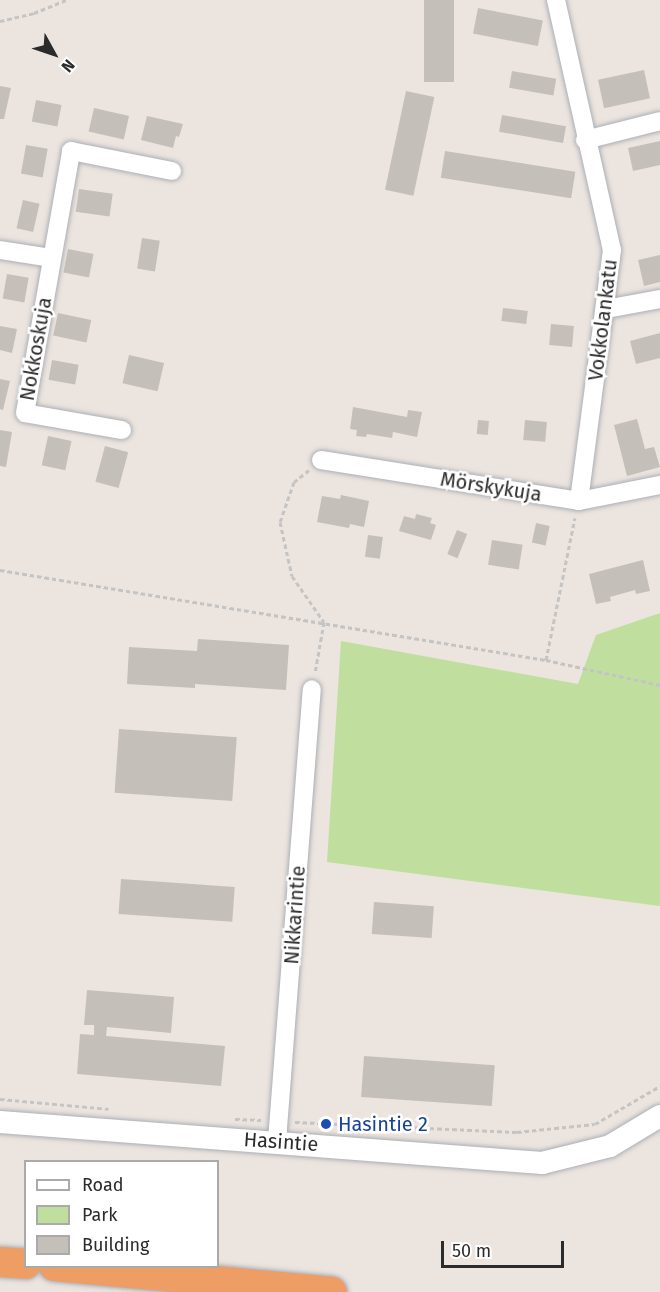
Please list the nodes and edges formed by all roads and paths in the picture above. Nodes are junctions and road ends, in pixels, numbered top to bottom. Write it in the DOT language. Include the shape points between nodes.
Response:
graph roads {
  1 [pos="67,0"];
  2 [pos="556,0"];
  3 [pos="0,21"];
  4 [pos="660,121"];
  5 [pos="585,140"];
  6 [pos="172,171"];
  7 [pos="0,249"];
  8 [pos="51,258"];
  9 [pos="660,299"];
  10 [pos="606,309"];
  11 [pos="122,430"];
  12 [pos="321,460"];
  13 [pos="660,485"];
  14 [pos="579,501"];
  15 [pos="0,570"];
  16 [pos="324,622"];
  17 [pos="546,660"];
  18 [pos="660,685"];
  19 [pos="312,689"];
  20 [pos="660,1086"];
  21 [pos="0,1099"];
  22 [pos="116,1110"];
  23 [pos="660,1116"];
  24 [pos="233,1119"];
  25 [pos="0,1122"];
  26 [pos="279,1131"];
  27 [pos="0,1262"];
  28 [pos="24,1264"];
  29 [pos="75,1268"];
  30 [pos="332,1292"];
  1 -- 3 [label="path"];
  2 -- 5 [label="street, Vokkolankatu"];
  4 -- 5 [label="street"];
  5 -- 10 [label="street, Vokkolankatu" via="612,250"];
  6 -- 8 [label="street, Nokkoskuja" via="71,151"];
  7 -- 8 [label="street"];
  8 -- 11 [label="street, Nokkoskuja" via="25,413"];
  9 -- 10 [label="street"];
  10 -- 14 [label="street, Vokkolankatu"];
  12 -- 14 [label="street, Mörskykuja"];
  12 -- 16 [label="path" via="294,482 279,522 292,576"];
  13 -- 14 [label="street, Mörskykuja"];
  14 -- 17 [label="path"];
  15 -- 16 [label="path"];
  16 -- 17 [label="path"];
  16 -- 19 [label="path"];
  17 -- 18 [label="path"];
  19 -- 26 [label="street, Nikkarintie"];
  20 -- 26 [label="path" via="595,1124 517,1132"];
  21 -- 22 [label="path"];
  23 -- 26 [label="street, Hasintie" via="610,1146 542,1163"];
  24 -- 26 [label="path"];
  25 -- 26 [label="street, Hasintie"];
  27 -- 28 [label="highway"];
  29 -- 30 [label="highway"];
}
